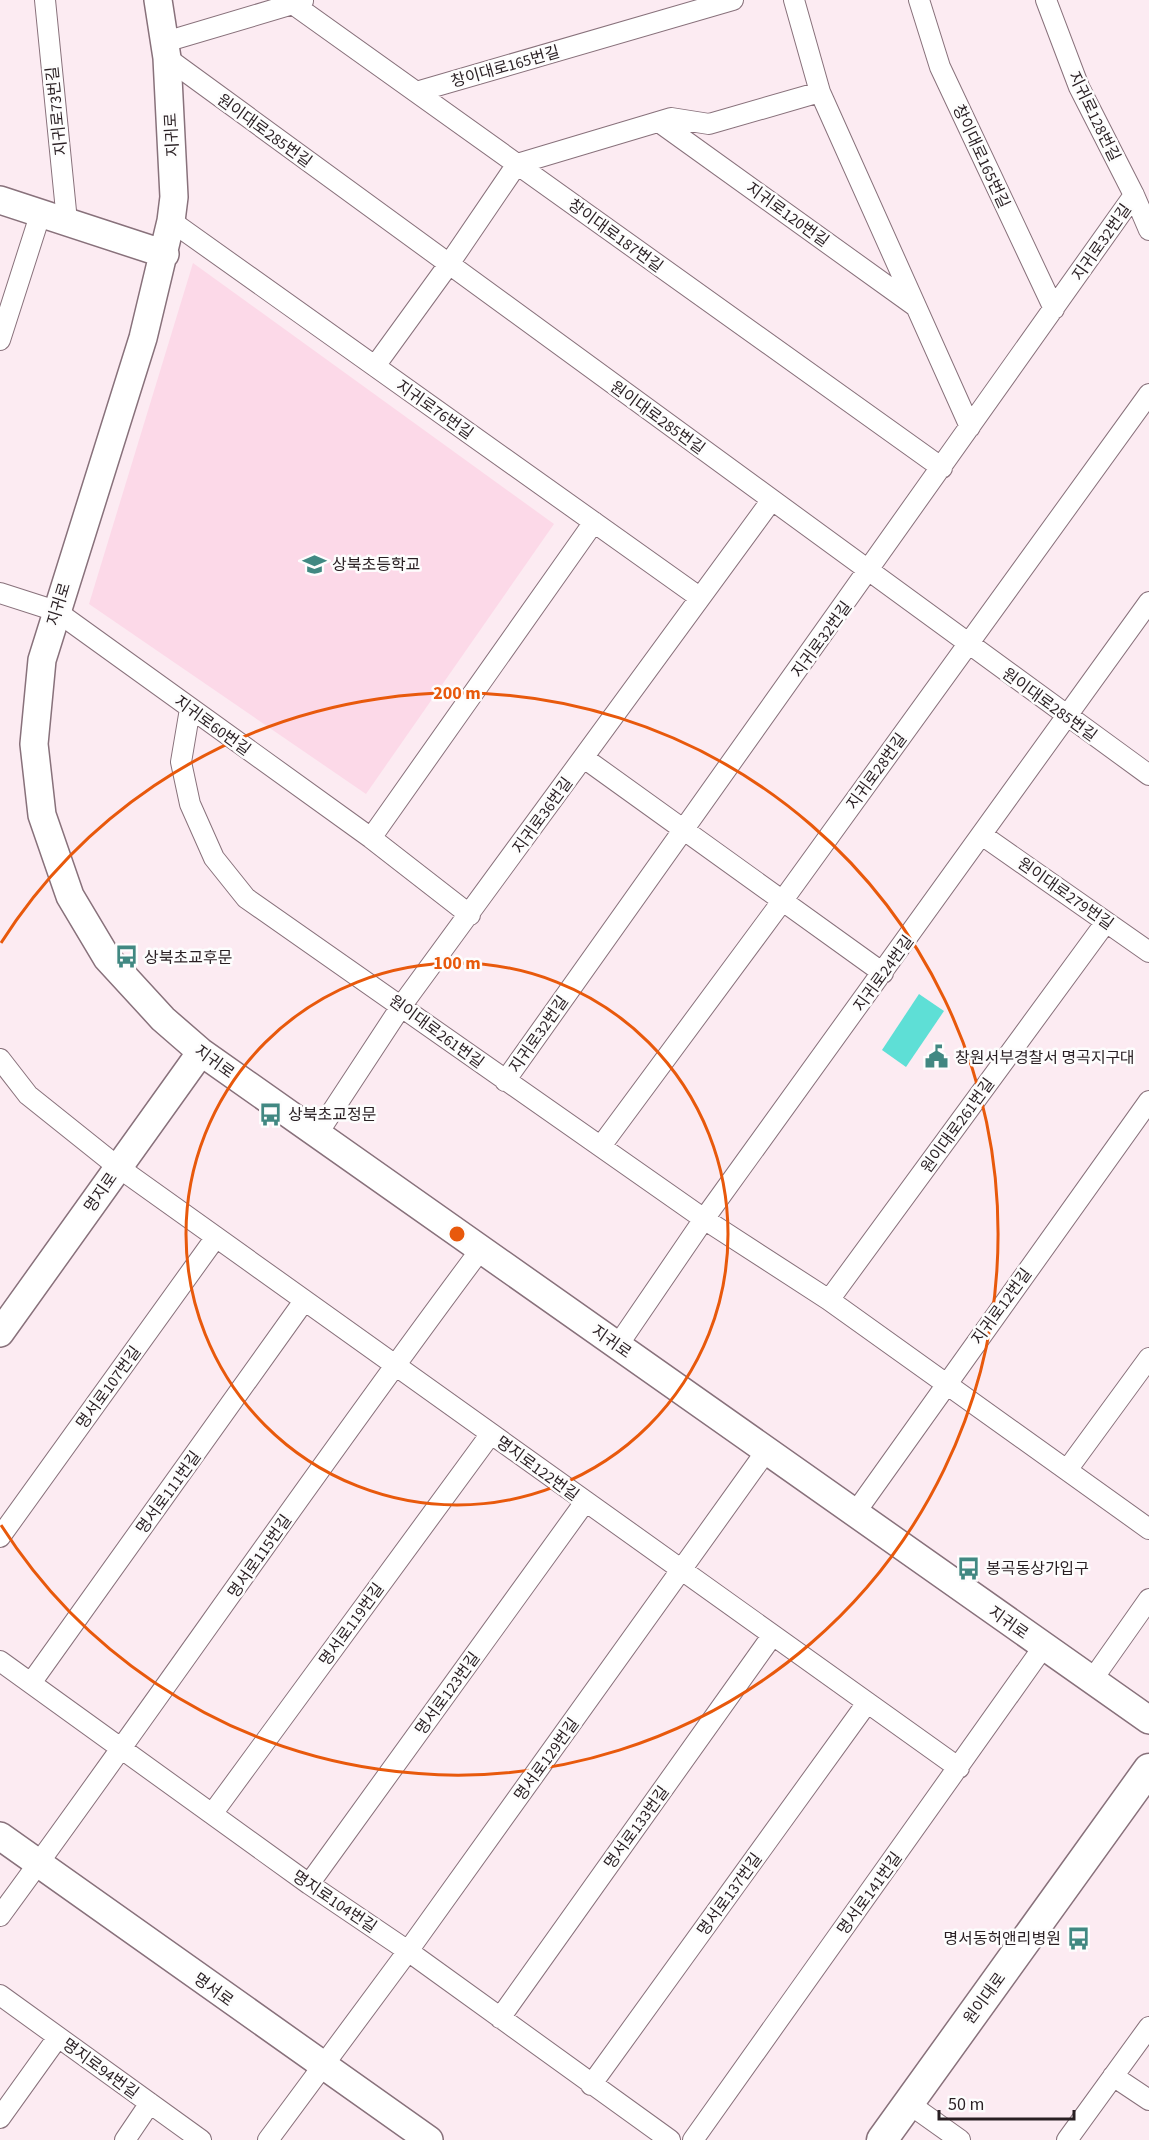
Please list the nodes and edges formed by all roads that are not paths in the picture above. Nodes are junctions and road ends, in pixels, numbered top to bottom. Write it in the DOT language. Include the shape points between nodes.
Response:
graph roads {
  1 [pos="45,0"];
  2 [pos="158,0"];
  3 [pos="733,0"];
  4 [pos="794,0"];
  5 [pos="919,0"];
  6 [pos="1046,0"];
  7 [pos="297,1"];
  8 [pos="166,50"];
  9 [pos="416,92"];
  10 [pos="820,92"];
  11 [pos="659,122"];
  12 [pos="517,164"];
  13 [pos="1134,195"];
  14 [pos="0,200"];
  15 [pos="41,212"];
  16 [pos="67,221"];
  17 [pos="171,221"];
  18 [pos="1149,230"];
  19 [pos="165,254"];
  20 [pos="449,264"];
  21 [pos="916,306"];
  22 [pos="1054,309"];
  23 [pos="0,340"];
  24 [pos="375,366"];
  25 [pos="1149,394"];
  26 [pos="970,428"];
  27 [pos="942,468"];
  28 [pos="771,501"];
  29 [pos="594,522"];
  30 [pos="868,572"];
  31 [pos="0,593"];
  32 [pos="699,597"];
  33 [pos="1149,602"];
  34 [pos="56,610"];
  35 [pos="967,644"];
  36 [pos="190,709"];
  37 [pos="1067,717"];
  38 [pos="584,758"];
  39 [pos="1149,775"];
  40 [pos="685,828"];
  41 [pos="982,835"];
  42 [pos="371,838"];
  43 [pos="783,900"];
  44 [pos="470,915"];
  45 [pos="1106,922"];
  46 [pos="1149,952"];
  47 [pos="883,973"];
  48 [pos="402,1005"];
  49 [pos="201,1052"];
  50 [pos="0,1059"];
  51 [pos="505,1081"];
  52 [pos="1149,1101"];
  53 [pos="318,1133"];
  54 [pos="601,1146"];
  55 [pos="118,1167"];
  56 [pos="704,1219"];
  57 [pos="216,1237"];
  58 [pos="481,1249"];
  59 [pos="829,1300"];
  60 [pos="304,1301"];
  61 [pos="8,1305"];
  62 [pos="0,1333"];
  63 [pos="618,1345"];
  64 [pos="1149,1358"];
  65 [pos="394,1365"];
  66 [pos="946,1383"];
  67 [pos="490,1434"];
  68 [pos="767,1450"];
  69 [pos="1067,1470"];
  70 [pos="585,1502"];
  71 [pos="855,1513"];
  72 [pos="1149,1529"];
  73 [pos="0,1537"];
  74 [pos="682,1568"];
  75 [pos="1149,1599"];
  76 [pos="772,1636"];
  77 [pos="1044,1646"];
  78 [pos="0,1661"];
  79 [pos="1092,1680"];
  80 [pos="31,1683"];
  81 [pos="867,1703"];
  82 [pos="1149,1720"];
  83 [pos="122,1749"];
  84 [pos="958,1768"];
  85 [pos="1149,1769"];
  86 [pos="212,1814"];
  87 [pos="0,1836"];
  88 [pos="39,1863"];
  89 [pos="309,1884"];
  90 [pos="0,1916"];
  91 [pos="408,1951"];
  92 [pos="0,1995"];
  93 [pos="500,2018"];
  94 [pos="1149,2027"];
  95 [pos="58,2037"];
  96 [pos="322,2066"];
  97 [pos="1113,2076"];
  98 [pos="591,2085"];
  99 [pos="1149,2100"];
  100 [pos="150,2103"];
  101 [pos="908,2103"];
  102 [pos="0,2118"];
  103 [pos="125,2140"];
  104 [pos="201,2140"];
  105 [pos="268,2140"];
  106 [pos="429,2140"];
  107 [pos="670,2140"];
  108 [pos="693,2140"];
  109 [pos="882,2140"];
  110 [pos="960,2140"];
  111 [pos="1067,2140"];
  1 -- 16 [label="street, 지귀로73번길"];
  2 -- 8 [label="street, 지귀로"];
  3 -- 9 [label="street, 창이대로165번길"];
  4 -- 10 [label="street"];
  5 -- 22 [label="street, 창이대로165번길" via="940,67"];
  6 -- 13 [label="street, 지귀로128번길" via="1078,87"];
  7 -- 8 [label="street"];
  7 -- 9 [label="street, 창이대로187번길"];
  8 -- 17 [label="street, 지귀로" via="174,197"];
  8 -- 20 [label="street, 원이대로285번길"];
  9 -- 12 [label="street, 창이대로187번길"];
  10 -- 11 [label="street" via="709,124 671,118"];
  10 -- 21 [label="street"];
  11 -- 12 [label="street"];
  11 -- 21 [label="street, 지귀로120번길"];
  12 -- 20 [label="street"];
  12 -- 27 [label="street, 창이대로187번길"];
  13 -- 18 [label="street, 지귀로128번길"];
  13 -- 22 [label="street, 지귀로32번길"];
  14 -- 15 [label="street"];
  15 -- 16 [label="street"];
  15 -- 23 [label="street"];
  16 -- 19 [label="street"];
  17 -- 19 [label="street, 지귀로"];
  17 -- 24 [label="street, 지귀로76번길"];
  19 -- 34 [label="street, 지귀로" via="143,338"];
  20 -- 24 [label="street"];
  20 -- 28 [label="street, 원이대로285번길"];
  21 -- 26 [label="street"];
  22 -- 26 [label="street, 지귀로32번길"];
  24 -- 29 [label="street, 지귀로76번길"];
  25 -- 35 [label="street, 지귀로28번길"];
  26 -- 27 [label="street, 지귀로32번길"];
  27 -- 30 [label="street, 지귀로32번길"];
  28 -- 30 [label="street, 원이대로285번길"];
  28 -- 32 [label="street, 지귀로36번길"];
  29 -- 32 [label="street, 지귀로76번길"];
  29 -- 42 [label="street"];
  30 -- 35 [label="street, 원이대로285번길"];
  30 -- 40 [label="street, 지귀로32번길"];
  31 -- 34 [label="street, 지귀로60번길"];
  32 -- 38 [label="street, 지귀로36번길"];
  33 -- 37 [label="street, 지귀로24번길"];
  34 -- 36 [label="street, 지귀로60번길"];
  34 -- 49 [label="street, 지귀로" via="42,660 34,744 42,815 70,896 107,958 163,1019"];
  35 -- 37 [label="street, 원이대로285번길"];
  35 -- 43 [label="street, 지귀로28번길"];
  36 -- 42 [label="street, 지귀로60번길"];
  36 -- 48 [label="street, 원이대로261번길" via="181,762 190,804 214,858 246,898"];
  37 -- 39 [label="street, 원이대로285번길"];
  37 -- 41 [label="street, 지귀로24번길"];
  38 -- 40 [label="street"];
  38 -- 44 [label="street, 지귀로36번길"];
  40 -- 43 [label="street"];
  40 -- 51 [label="street, 지귀로32번길"];
  41 -- 45 [label="street, 원이대로279번길"];
  41 -- 47 [label="street, 지귀로24번길"];
  42 -- 44 [label="street, 지귀로60번길"];
  43 -- 47 [label="street"];
  43 -- 54 [label="street, 지귀로28번길"];
  44 -- 48 [label="street, 지귀로36번길"];
  45 -- 46 [label="street, 원이대로279번길"];
  45 -- 59 [label="street, 원이대로261번길"];
  47 -- 56 [label="street, 지귀로24번길"];
  48 -- 51 [label="street, 원이대로261번길"];
  48 -- 53 [label="street, 지귀로36번길"];
  49 -- 53 [label="street, 지귀로"];
  49 -- 55 [label="street, 명지로"];
  50 -- 55 [label="street, 명지로122번길" via="28,1095"];
  51 -- 54 [label="street, 원이대로261번길"];
  52 -- 66 [label="street, 지귀로12번길"];
  53 -- 58 [label="street, 지귀로"];
  54 -- 56 [label="street, 원이대로261번길"];
  55 -- 57 [label="street, 명지로122번길"];
  55 -- 61 [label="street, 명지로"];
  56 -- 59 [label="street, 원이대로261번길"];
  56 -- 63 [label="street, 지귀로24번길"];
  57 -- 60 [label="street, 명지로122번길"];
  57 -- 73 [label="street, 명서로107번길"];
  58 -- 63 [label="street, 지귀로"];
  58 -- 65 [label="street, 명서로115번길"];
  59 -- 66 [label="street, 원이대로261번길"];
  60 -- 65 [label="street, 명지로122번길"];
  60 -- 80 [label="street, 명서로111번길"];
  61 -- 62 [label="street, 명지로"];
  63 -- 68 [label="street, 지귀로"];
  64 -- 69 [label="street"];
  65 -- 67 [label="street, 명지로122번길"];
  65 -- 83 [label="street, 명서로115번길"];
  66 -- 69 [label="street, 원이대로261번길"];
  66 -- 71 [label="street, 지귀로12번길"];
  67 -- 70 [label="street, 명지로122번길"];
  67 -- 86 [label="street, 명서로119번길"];
  68 -- 71 [label="street, 지귀로"];
  68 -- 74 [label="street, 명서로129번길"];
  69 -- 72 [label="street, 원이대로261번길"];
  70 -- 74 [label="street, 명지로122번길"];
  70 -- 89 [label="street, 명서로123번길"];
  71 -- 77 [label="street, 지귀로"];
  74 -- 76 [label="street, 명지로122번길"];
  74 -- 91 [label="street, 명서로129번길"];
  75 -- 79 [label="street"];
  76 -- 81 [label="street, 명지로122번길"];
  76 -- 93 [label="street, 명서로133번길"];
  77 -- 79 [label="street, 지귀로"];
  77 -- 84 [label="street, 명서로141번길"];
  78 -- 80 [label="street, 명지로104번길"];
  79 -- 82 [label="street, 지귀로"];
  80 -- 83 [label="street, 명지로104번길"];
  81 -- 84 [label="street, 명지로122번길"];
  81 -- 98 [label="street, 명서로137번길"];
  83 -- 86 [label="street, 명지로104번길"];
  83 -- 88 [label="street, 명서로115번길"];
  84 -- 108 [label="street, 명서로141번길"];
  85 -- 101 [label="main road, 원이대로"];
  86 -- 89 [label="street, 명지로104번길"];
  87 -- 88 [label="street, 명서로"];
  88 -- 90 [label="street, 명서로115번길"];
  88 -- 96 [label="street, 명서로"];
  89 -- 91 [label="street, 명지로104번길"];
  91 -- 93 [label="street, 명지로104번길"];
  91 -- 96 [label="street, 명서로129번길"];
  92 -- 95 [label="street, 명지로94번길"];
  93 -- 98 [label="street, 명지로104번길"];
  94 -- 97 [label="street"];
  95 -- 100 [label="street, 명지로94번길"];
  95 -- 102 [label="street"];
  96 -- 105 [label="street, 명서로129번길"];
  96 -- 106 [label="street, 명서로"];
  97 -- 99 [label="street"];
  97 -- 111 [label="street"];
  98 -- 107 [label="street, 명지로104번길"];
  100 -- 103 [label="street"];
  100 -- 104 [label="street, 명지로94번길"];
  101 -- 109 [label="main road, 원이대로"];
  101 -- 110 [label="street"];
}
